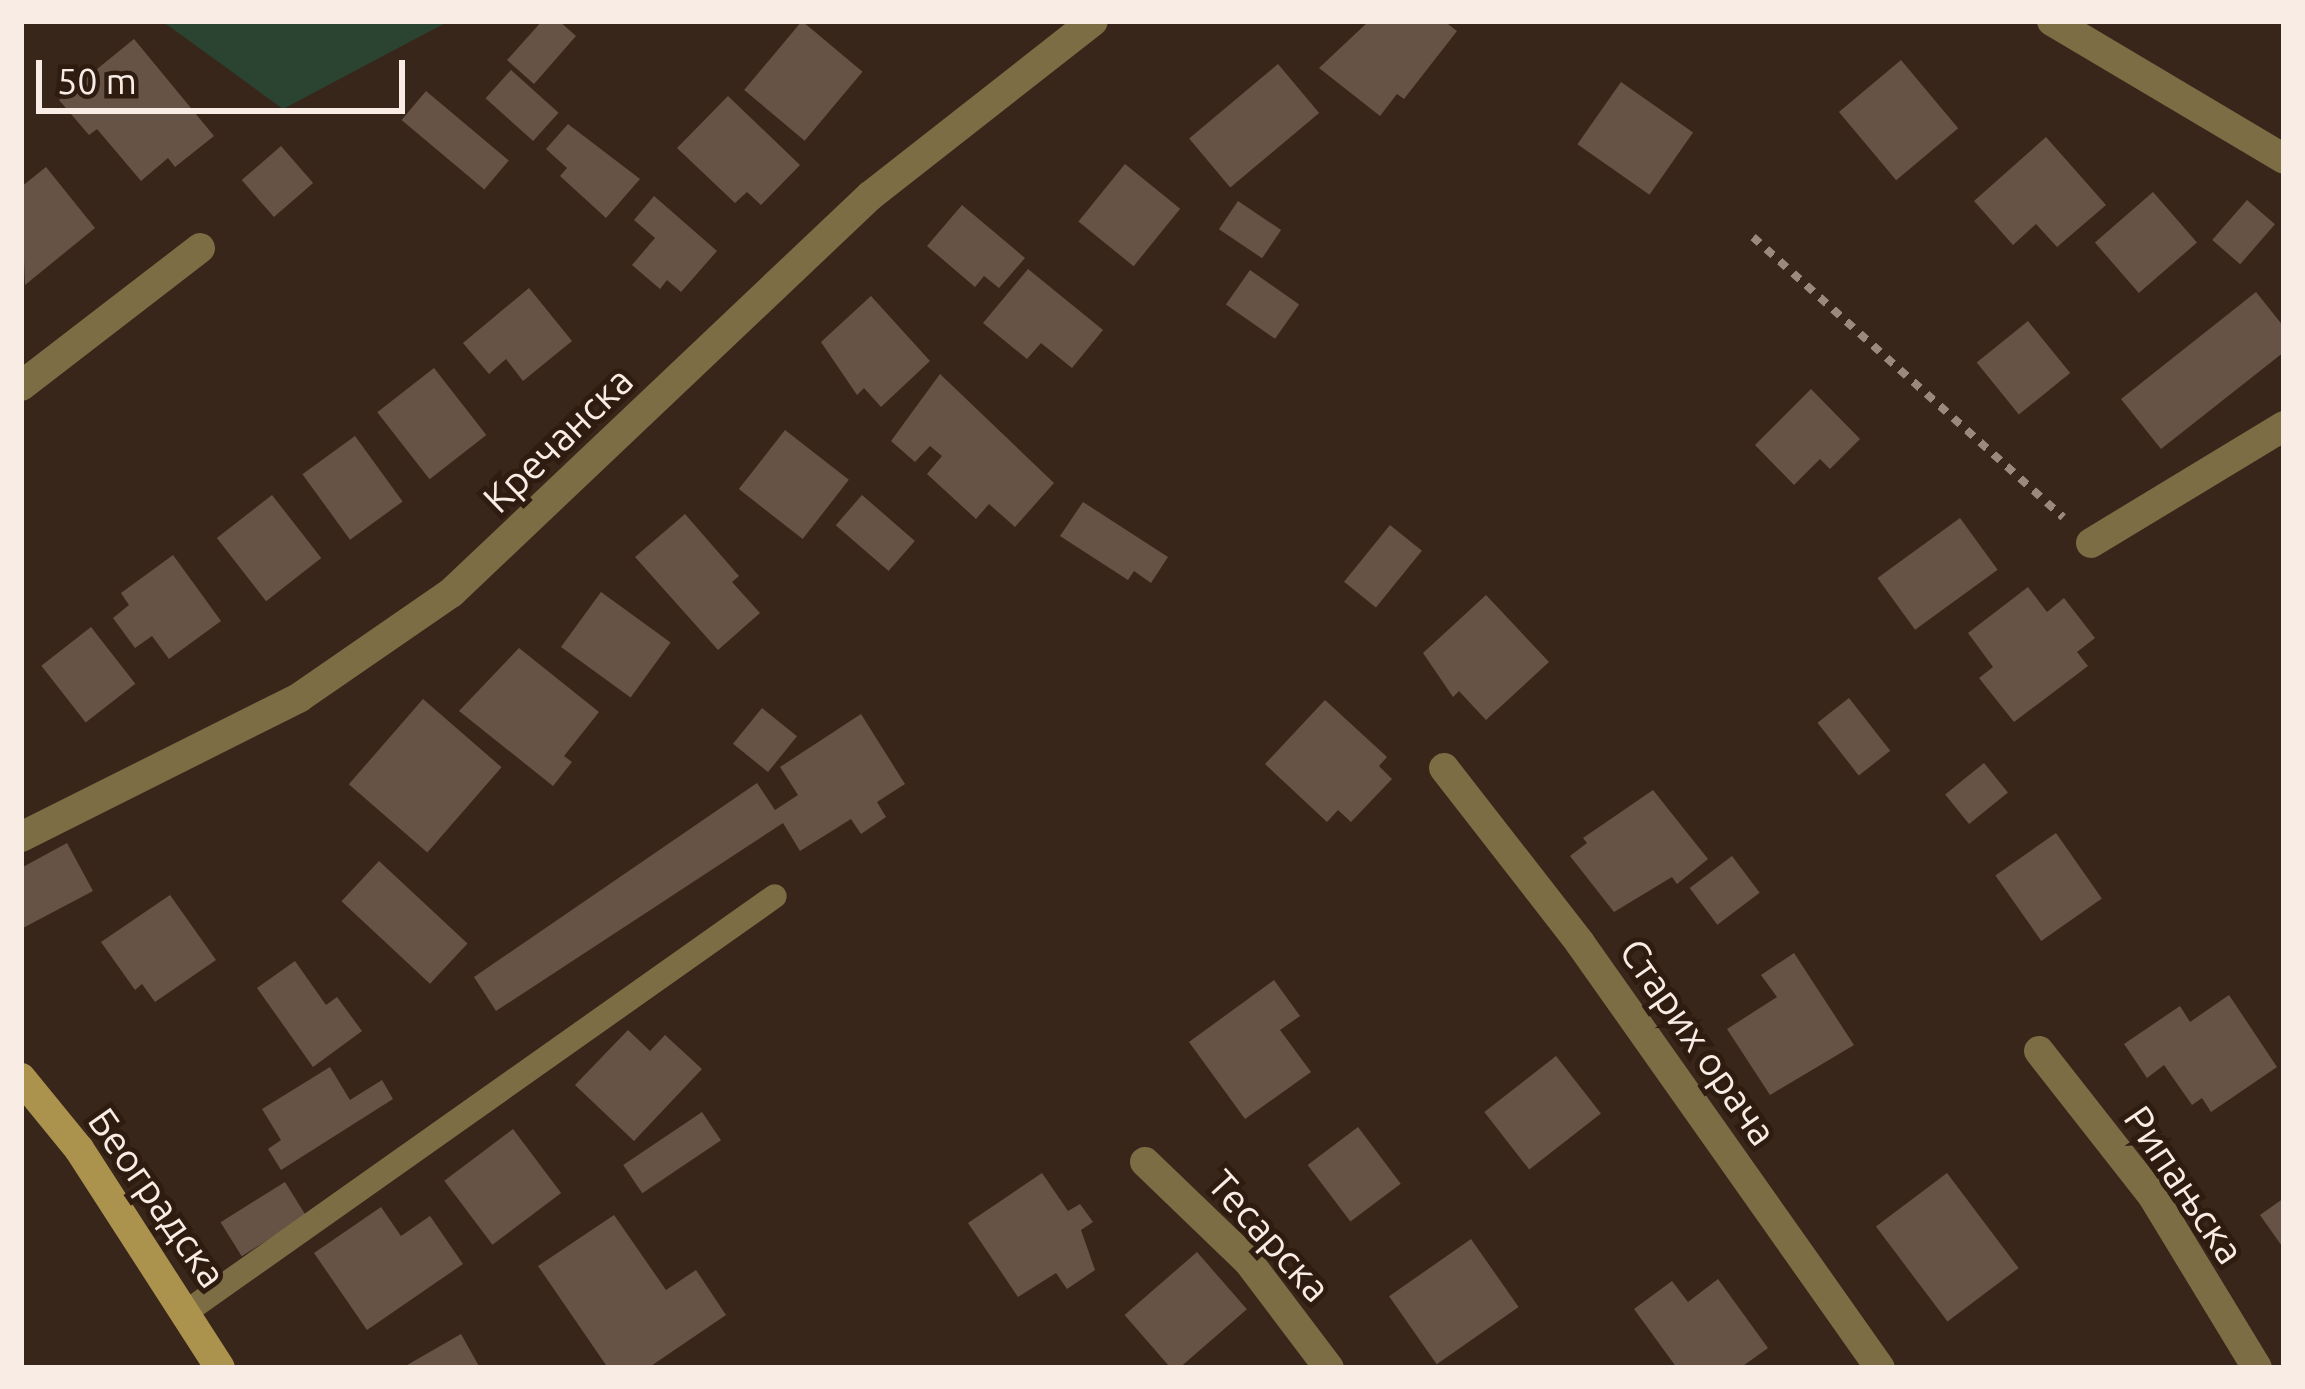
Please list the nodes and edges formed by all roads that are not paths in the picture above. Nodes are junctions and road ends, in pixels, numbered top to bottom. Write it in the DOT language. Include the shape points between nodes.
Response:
graph roads {
  1 [pos="1094,21"];
  2 [pos="2052,21"];
  3 [pos="2284,159"];
  4 [pos="200,248"];
  5 [pos="21,386"];
  6 [pos="2284,426"];
  7 [pos="2091,543"];
  8 [pos="1444,768"];
  9 [pos="21,837"];
  10 [pos="775,896"];
  11 [pos="2039,1051"];
  12 [pos="21,1078"];
  13 [pos="1144,1162"];
  14 [pos="188,1310"];
  15 [pos="220,1368"];
  16 [pos="1329,1368"];
  17 [pos="1880,1368"];
  18 [pos="2257,1368"];
  1 -- 9 [label="street, Кречанска" via="870,196 451,593 300,697"];
  2 -- 3 [label="street"];
  4 -- 5 [label="street"];
  6 -- 7 [label="street"];
  8 -- 17 [label="street, Старих орача" via="1580,943"];
  10 -- 14 [label="lane"];
  11 -- 18 [label="street, Рипањска" via="2152,1195"];
  12 -- 14 [label="main road, Београдска"];
  13 -- 16 [label="street, Тесарска" via="1248,1262"];
  14 -- 15 [label="main road, Београдска"];
}
